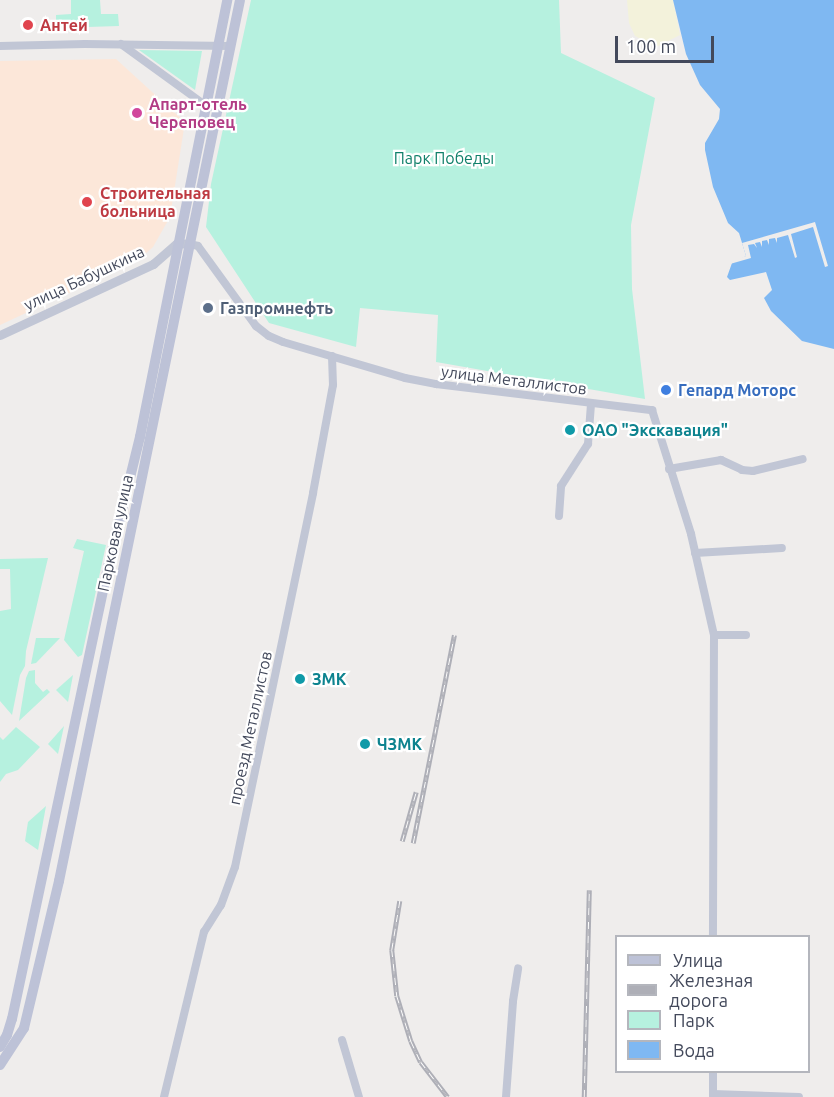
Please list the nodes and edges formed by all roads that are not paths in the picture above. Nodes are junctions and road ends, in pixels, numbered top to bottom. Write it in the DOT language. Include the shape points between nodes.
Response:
graph roads {
  1 [pos="227,0"];
  2 [pos="240,0"];
  3 [pos="121,44"];
  4 [pos="218,44"];
  5 [pos="0,46"];
  6 [pos="230,46"];
  7 [pos="205,105"];
  8 [pos="217,108"];
  9 [pos="177,243"];
  10 [pos="190,244"];
  11 [pos="0,335"];
  12 [pos="332,356"];
  13 [pos="591,404"];
  14 [pos="802,459"];
  15 [pos="669,469"];
  16 [pos="559,516"];
  17 [pos="782,548"];
  18 [pos="695,553"];
  19 [pos="714,634"];
  20 [pos="746,635"];
  21 [pos="713,935"];
  22 [pos="518,968"];
  23 [pos="342,1040"];
  24 [pos="0,1047"];
  25 [pos="0,1065"];
  26 [pos="713,1073"];
  27 [pos="712,1095"];
  28 [pos="164,1097"];
  29 [pos="359,1097"];
  30 [pos="506,1097"];
  31 [pos="799,1097"];
  1 -- 4 [label="main road, Парковая улица"];
  2 -- 6 [label="main road, Парковая улица"];
  3 -- 4 [label="street"];
  3 -- 5 [label="street"];
  3 -- 7 [label="street"];
  4 -- 6 [label="street"];
  4 -- 7 [label="main road, Парковая улица"];
  6 -- 8 [label="main road, Парковая улица"];
  7 -- 8 [label="street"];
  7 -- 9 [label="main road, Парковая улица"];
  8 -- 10 [label="main road, Парковая улица"];
  9 -- 10 [label="street"];
  9 -- 11 [label="street, улица Бабушкина" via="153,264"];
  9 -- 24 [label="main road, Парковая улица" via="140,437 110,559 12,1019"];
  10 -- 12 [label="street, улица Металлистов" via="198,246 256,326 284,342"];
  10 -- 25 [label="main road, Парковая улица" via="44,947 24,1028"];
  12 -- 13 [label="street, улица Металлистов" via="436,384"];
  12 -- 28 [label="street, проезд Металлистов" via="333,384 315,482 235,867 221,905 204,932"];
  13 -- 15 [label="street, улица Металлистов" via="652,410"];
  13 -- 16 [label="street" via="588,444 561,486"];
  14 -- 15 [label="street" via="753,471 721,460"];
  15 -- 18 [label="street, улица Металлистов"];
  17 -- 18 [label="street"];
  18 -- 19 [label="street, улица Металлистов"];
  19 -- 20 [label="street"];
  19 -- 21 [label="street, улица Металлистов"];
  22 -- 30 [label="street"];
  23 -- 29 [label="street"];
  26 -- 27 [label="street"];
  27 -- 31 [label="street"];
}
